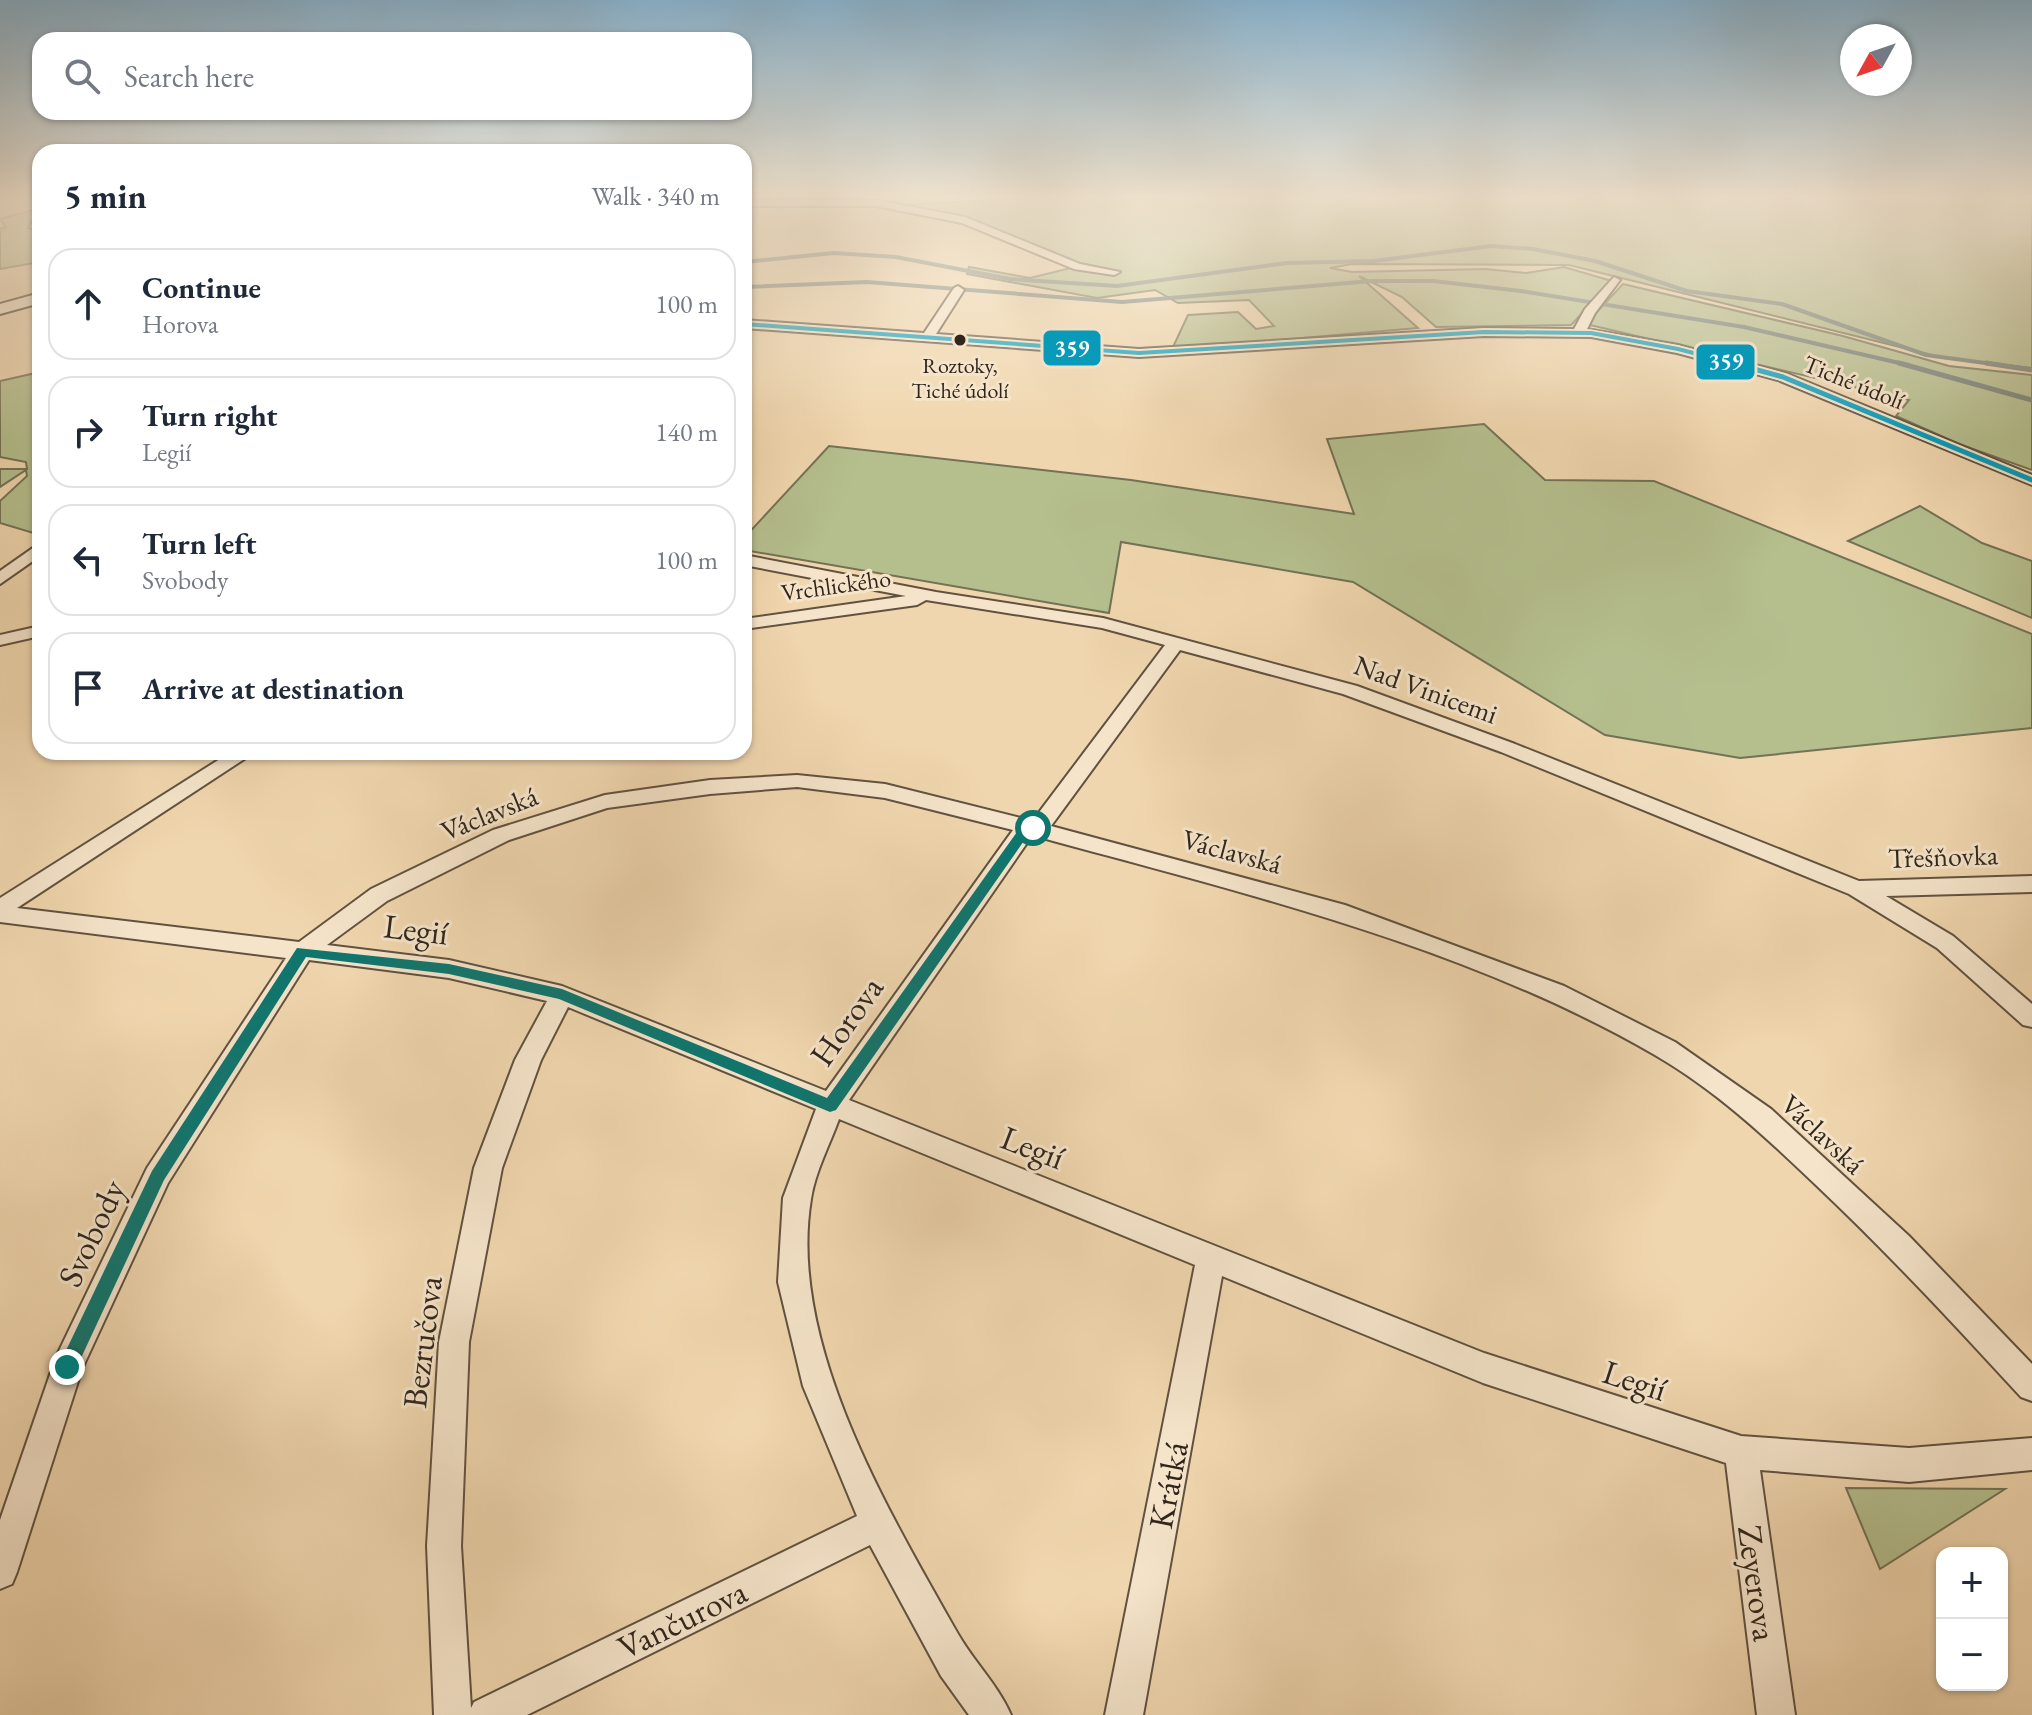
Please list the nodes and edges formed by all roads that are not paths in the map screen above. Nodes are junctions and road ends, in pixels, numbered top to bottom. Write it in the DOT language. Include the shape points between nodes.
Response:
graph roads {
  1 [pos="1614,280"];
  2 [pos="958,290"];
  3 [pos="32,300"];
  4 [pos="0,309"];
  5 [pos="752,325"];
  6 [pos="1579,332"];
  7 [pos="927,339"];
  8 [pos="2032,480"];
  9 [pos="32,554"];
  10 [pos="752,562"];
  11 [pos="0,579"];
  12 [pos="936,597"];
  13 [pos="752,623"];
  14 [pos="32,633"];
  15 [pos="0,640"];
  16 [pos="1175,644"];
  17 [pos="232,760"];
  18 [pos="1033,828"];
  19 [pos="2032,884"];
  20 [pos="1857,889"];
  21 [pos="0,912"];
  22 [pos="302,952"];
  23 [pos="562,995"];
  24 [pos="2032,1018"];
  25 [pos="830,1106"];
  26 [pos="1211,1256"];
  27 [pos="2032,1386"];
  28 [pos="1741,1452"];
  29 [pos="2032,1454"];
  30 [pos="877,1524"];
  31 [pos="0,1572"];
  32 [pos="453,1715"];
  33 [pos="487,1715"];
  34 [pos="992,1715"];
  35 [pos="1124,1715"];
  36 [pos="1776,1715"];
  1 -- 6 [label="street"];
  2 -- 7 [label="street"];
  3 -- 4 [label="main road"];
  5 -- 7 [label="street, Tiché údolí"];
  6 -- 7 [label="street, Tiché údolí" via="1484,332 1139,353"];
  6 -- 8 [label="street, Tiché údolí" via="1678,349 1783,377"];
  9 -- 11 [label="street"];
  10 -- 12 [label="street, Nad Vinicemi"];
  12 -- 13 [label="street, Vrchlického"];
  12 -- 16 [label="street, Nad Vinicemi" via="1103,623"];
  14 -- 15 [label="street"];
  16 -- 18 [label="street, Horova" via="1045,820"];
  16 -- 20 [label="street, Nad Vinicemi" via="1350,690 1523,753"];
  17 -- 21 [label="street" via="22,892"];
  18 -- 22 [label="street, Václavská" via="885,791 797,781 605,802 501,835 379,895"];
  18 -- 25 [label="street, Horova" via="1021,835"];
  18 -- 27 [label="street, Václavská" via="1337,911 1555,992 1666,1049 1762,1117 1899,1245"];
  19 -- 20 [label="street, Třešňovka"];
  20 -- 24 [label="street, Nad Vinicemi" via="1945,942"];
  21 -- 22 [label="street, Legií"];
  22 -- 23 [label="street, Legií" via="449,969"];
  22 -- 31 [label="street, Svobody" via="157,1176 67,1367"];
  23 -- 25 [label="street, Legií"];
  23 -- 32 [label="street, Bezručova" via="528,1060 488,1168 454,1342 444,1546"];
  25 -- 26 [label="street, Legií"];
  25 -- 30 [label="street, Horova" via="797,1198 793,1282 819,1386"];
  26 -- 28 [label="street, Legií" via="1483,1368"];
  26 -- 35 [label="street, Krátká"];
  28 -- 29 [label="street, Legií" via="1909,1465"];
  28 -- 36 [label="street, Zeyerova"];
  30 -- 33 [label="street, Vančurova"];
  30 -- 34 [label="street, Horova" via="954,1663"];
}
